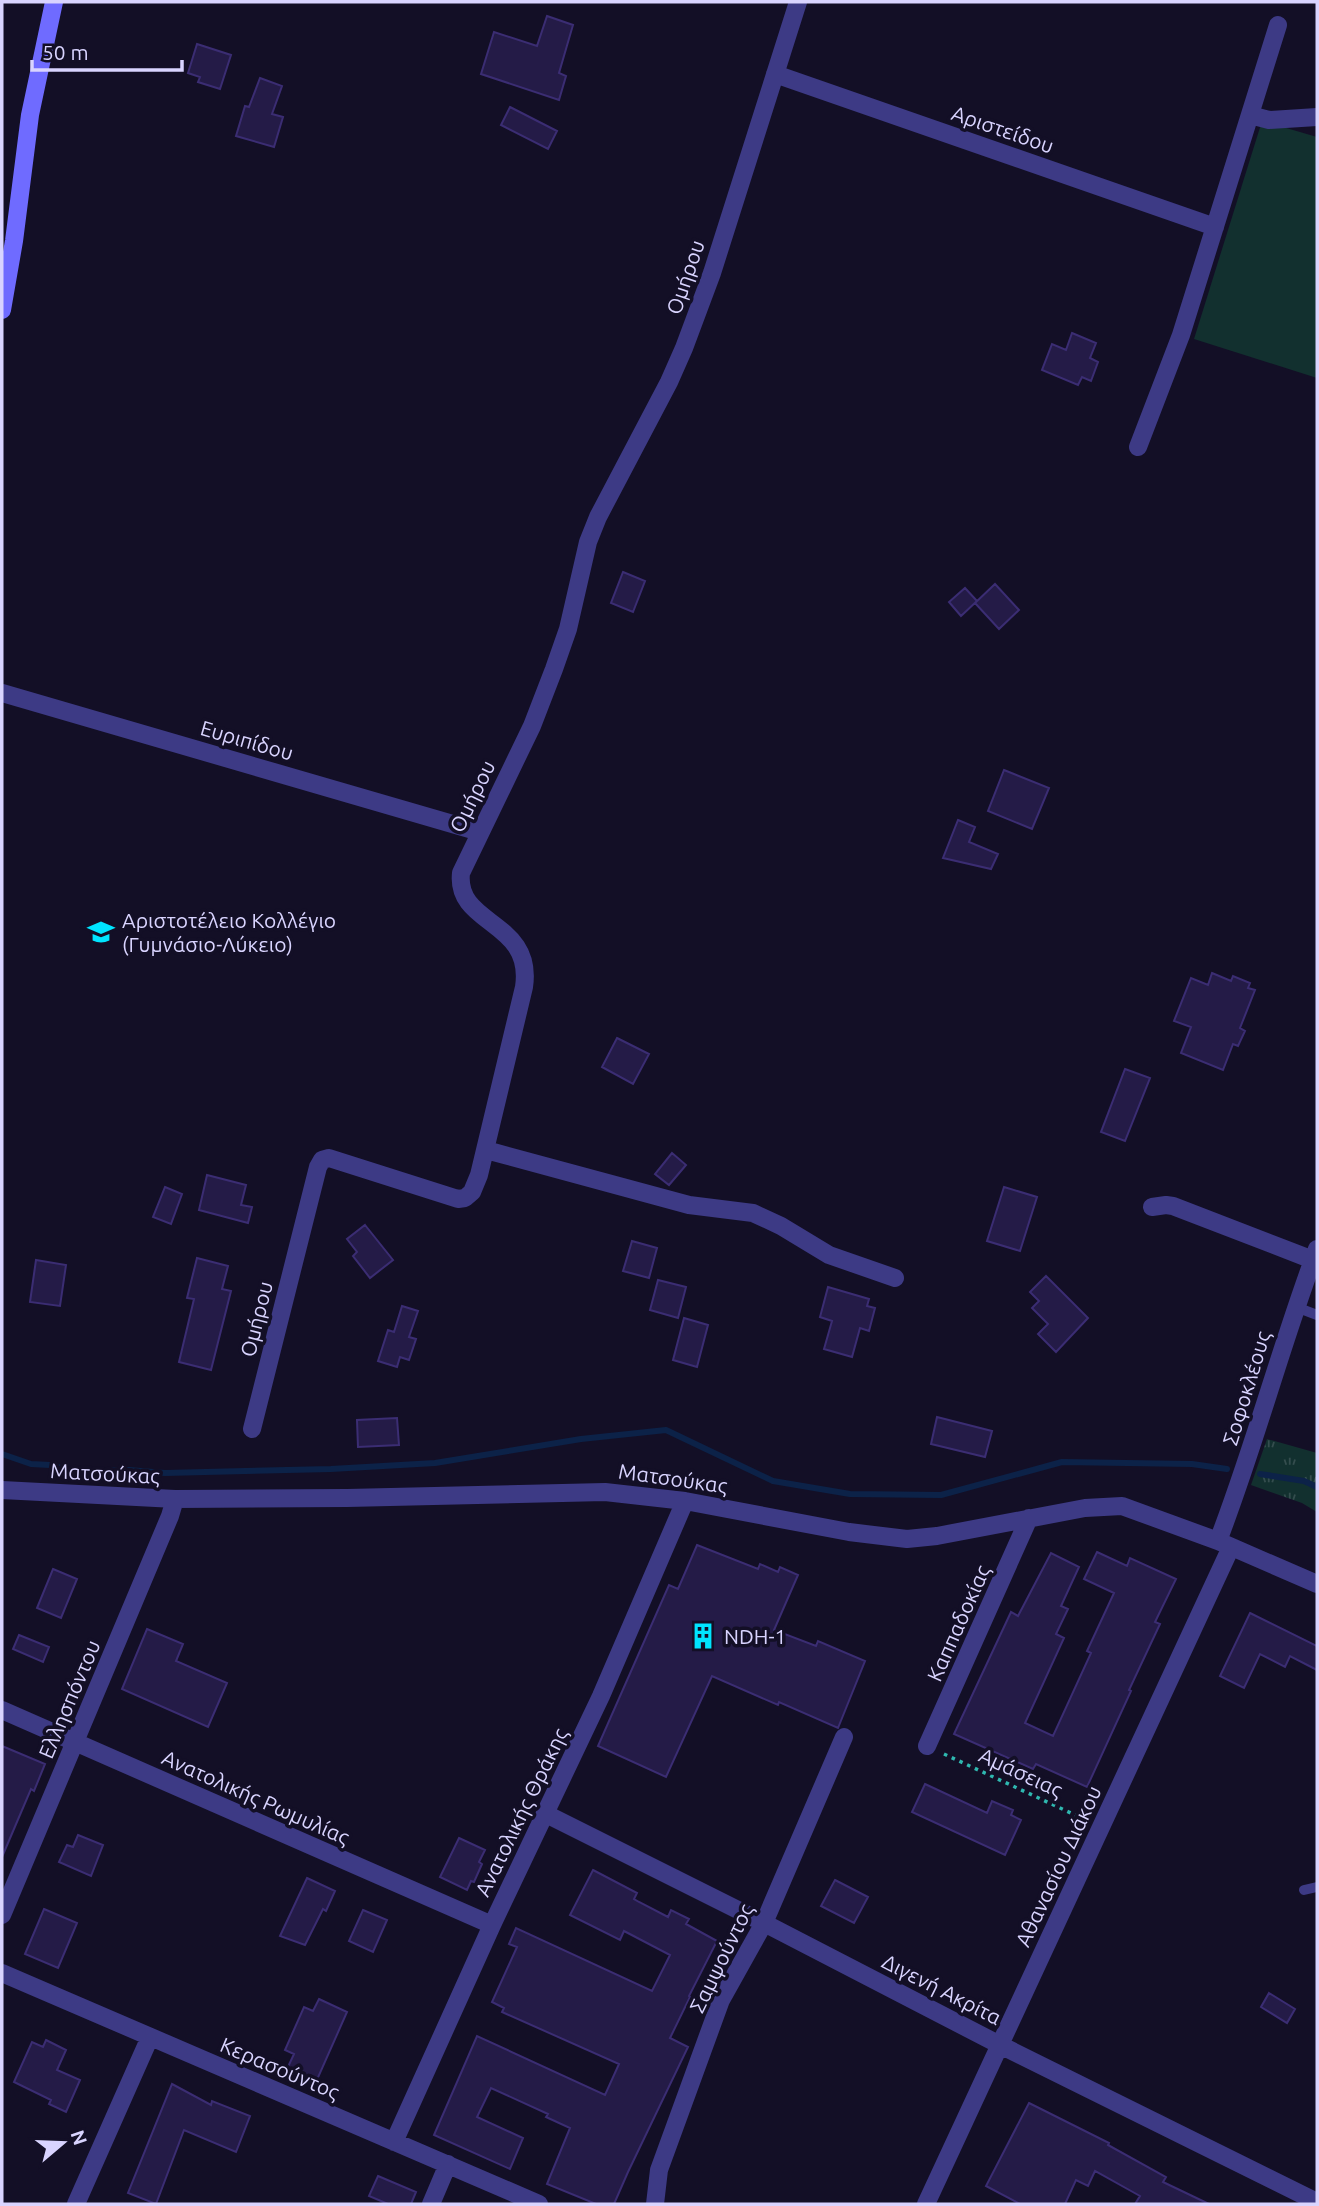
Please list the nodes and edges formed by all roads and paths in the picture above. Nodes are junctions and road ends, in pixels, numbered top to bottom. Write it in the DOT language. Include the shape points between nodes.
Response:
graph roads {
  1 [pos="54,2"];
  2 [pos="798,2"];
  3 [pos="1278,26"];
  4 [pos="775,74"];
  5 [pos="1250,115"];
  6 [pos="1317,117"];
  7 [pos="1216,227"];
  8 [pos="2,310"];
  9 [pos="1138,447"];
  10 [pos="2,693"];
  11 [pos="480,832"];
  12 [pos="486,1150"];
  13 [pos="1152,1207"];
  14 [pos="1313,1265"];
  15 [pos="895,1278"];
  16 [pos="1296,1307"];
  17 [pos="1317,1315"];
  18 [pos="252,1429"];
  19 [pos="2,1490"];
  20 [pos="175,1499"];
  21 [pos="685,1501"];
  22 [pos="1029,1518"];
  23 [pos="1225,1544"];
  24 [pos="1317,1584"];
  25 [pos="2,1710"];
  26 [pos="844,1737"];
  27 [pos="75,1742"];
  28 [pos="927,1746"];
  29 [pos="546,1814"];
  30 [pos="1101,1827"];
  31 [pos="1317,1887"];
  32 [pos="1304,1890"];
  33 [pos="2,1915"];
  34 [pos="764,1923"];
  35 [pos="492,1925"];
  36 [pos="2,1973"];
  37 [pos="150,2037"];
  38 [pos="1000,2045"];
  39 [pos="394,2142"];
  40 [pos="448,2164"];
  41 [pos="1317,2202"];
  42 [pos="76,2204"];
  43 [pos="431,2204"];
  44 [pos="539,2204"];
  45 [pos="654,2204"];
  46 [pos="926,2204"];
  1 -- 8 [label="street" via="30,116"];
  2 -- 4 [label="street, Ομήρου"];
  3 -- 5 [label="street"];
  4 -- 7 [label="street, Αριστείδου"];
  4 -- 11 [label="street, Ομήρου" via="684,348 595,523 554,669 532,726"];
  5 -- 6 [label="street" via="1269,120"];
  5 -- 7 [label="street"];
  7 -- 9 [label="street"];
  10 -- 11 [label="street, Ευριπίδου"];
  11 -- 12 [label="street, Ομήρου" via="461,873 463,894 473,908 512,939 526,970"];
  12 -- 15 [label="street" via="689,1205 753,1213 829,1255"];
  12 -- 18 [label="street, Ομήρου" via="475,1187 462,1199 329,1158 320,1161"];
  13 -- 14 [label="street" via="1174,1206"];
  14 -- 16 [label="street, Σοφοκλέους"];
  16 -- 17 [label="lane"];
  16 -- 23 [label="street, Σοφοκλέους"];
  19 -- 20 [label="street, Ματσούκας"];
  20 -- 21 [label="street, Ματσούκας" via="605,1492"];
  20 -- 27 [label="street, Ελλησπόντου"];
  21 -- 22 [label="street, Ματσούκας" via="893,1539 937,1536"];
  21 -- 29 [label="street, Ανατολικής Θράκης"];
  22 -- 23 [label="street, Ματσούκας" via="1122,1506"];
  22 -- 28 [label="street, Καππαδοκίας"];
  23 -- 24 [label="street, Ματσούκας"];
  23 -- 30 [label="street, Αθανασίου Διάκου"];
  25 -- 27 [label="street, Ανατολικής Ρωμυλίας"];
  26 -- 34 [label="street, Σαμψούντος"];
  27 -- 33 [label="street, Ελλησπόντου"];
  27 -- 35 [label="street, Ανατολικής Ρωμυλίας"];
  28 -- 30 [label="path, Αμάσειας"];
  29 -- 34 [label="street, Διγενή Ακρίτα"];
  29 -- 35 [label="street, Ανατολικής Θράκης"];
  30 -- 38 [label="street, Αθανασίου Διάκου"];
  31 -- 32 [label="lane"];
  34 -- 38 [label="street, Διγενή Ακρίτα"];
  34 -- 45 [label="street, Σαμψούντος" via="721,2000 659,2170"];
  35 -- 39 [label="street, Ανατολικής Θράκης"];
  36 -- 37 [label="street, Κερασούντος"];
  37 -- 39 [label="street, Κερασούντος"];
  37 -- 42 [label="street"];
  38 -- 41 [label="street, Διγενή Ακρίτα"];
  38 -- 46 [label="street, Αθανασίου Διάκου"];
  39 -- 40 [label="street, Κερασούντος"];
  40 -- 43 [label="street"];
  40 -- 44 [label="street, Κερασούντος"];
}
